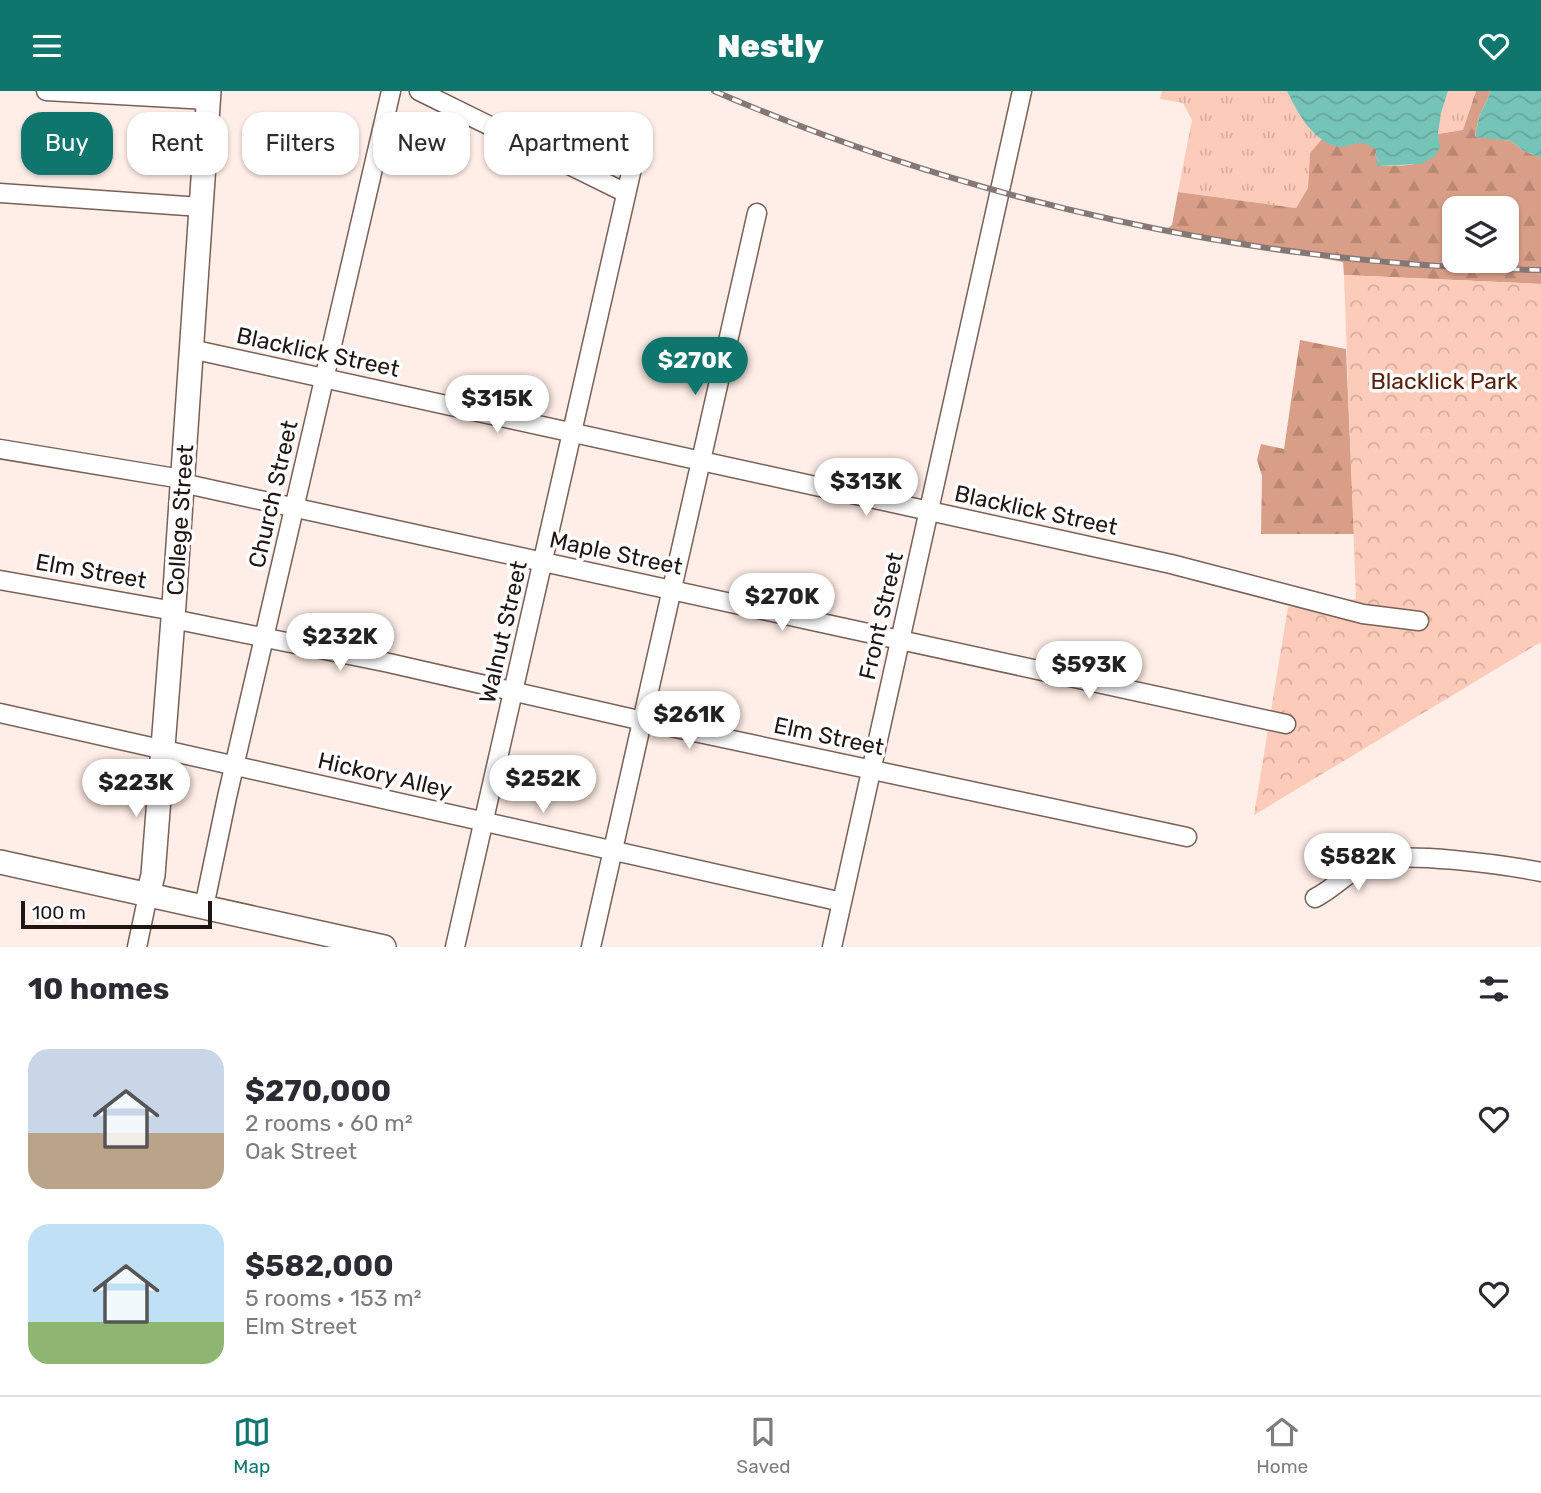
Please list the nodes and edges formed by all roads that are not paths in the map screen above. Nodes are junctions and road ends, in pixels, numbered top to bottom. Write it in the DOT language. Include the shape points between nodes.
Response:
graph roads {
  1 [pos="46,91"];
  2 [pos="391,91"];
  3 [pos="419,91"];
  4 [pos="1022,91"];
  5 [pos="209,96"];
  6 [pos="630,175"];
  7 [pos="0,193"];
  8 [pos="626,193"];
  9 [pos="201,207"];
  10 [pos="757,213"];
  11 [pos="191,349"];
  12 [pos="324,379"];
  13 [pos="573,432"];
  14 [pos="0,449"];
  15 [pos="701,462"];
  16 [pos="182,481"];
  17 [pos="295,508"];
  18 [pos="930,512"];
  19 [pos="544,562"];
  20 [pos="0,580"];
  21 [pos="671,589"];
  22 [pos="173,615"];
  23 [pos="1419,621"];
  24 [pos="265,638"];
  25 [pos="901,640"];
  26 [pos="514,693"];
  27 [pos="0,713"];
  28 [pos="643,721"];
  29 [pos="1286,724"];
  30 [pos="163,750"];
  31 [pos="236,766"];
  32 [pos="872,770"];
  33 [pos="485,822"];
  34 [pos="1187,837"];
  35 [pos="613,851"];
  36 [pos="0,862"];
  37 [pos="1541,873"];
  38 [pos="148,895"];
  39 [pos="1315,898"];
  40 [pos="842,902"];
  41 [pos="204,907"];
  42 [pos="138,947"];
  43 [pos="384,947"];
  44 [pos="455,947"];
  45 [pos="592,947"];
  46 [pos="832,947"];
  1 -- 5 [label="street"];
  2 -- 12 [label="street, Church Street"];
  3 -- 8 [label="street"];
  4 -- 18 [label="street, Front Street"];
  5 -- 9 [label="main road, College Street"];
  6 -- 8 [label="street, Walnut Street"];
  7 -- 9 [label="street"];
  8 -- 13 [label="street, Walnut Street"];
  9 -- 11 [label="main road, College Street"];
  10 -- 15 [label="street"];
  11 -- 12 [label="street, Blacklick Street"];
  11 -- 16 [label="main road, College Street"];
  12 -- 13 [label="street, Blacklick Street"];
  12 -- 17 [label="street, Church Street"];
  13 -- 15 [label="street, Blacklick Street"];
  13 -- 19 [label="street, Walnut Street"];
  14 -- 16 [label="street, Maple Street"];
  15 -- 18 [label="street, Blacklick Street"];
  15 -- 21 [label="street"];
  16 -- 17 [label="street, Maple Street"];
  16 -- 22 [label="main road, College Street"];
  17 -- 19 [label="street, Maple Street"];
  17 -- 24 [label="street, Church Street"];
  18 -- 23 [label="street, Blacklick Street" via="1171,564 1363,614"];
  18 -- 25 [label="street, Front Street"];
  19 -- 21 [label="street, Maple Street"];
  19 -- 26 [label="street, Walnut Street"];
  20 -- 22 [label="street, Elm Street"];
  21 -- 25 [label="street, Maple Street"];
  21 -- 28 [label="street"];
  22 -- 24 [label="street, Elm Street"];
  22 -- 30 [label="main road, College Street"];
  24 -- 26 [label="street, Elm Street"];
  24 -- 31 [label="street, Church Street"];
  25 -- 29 [label="street, Maple Street"];
  25 -- 32 [label="street, Front Street"];
  26 -- 28 [label="street, Elm Street"];
  26 -- 33 [label="street, Walnut Street"];
  27 -- 30 [label="street, Hickory Alley"];
  28 -- 32 [label="street, Elm Street"];
  28 -- 35 [label="street"];
  30 -- 31 [label="street, Hickory Alley"];
  30 -- 38 [label="main road, College Street"];
  31 -- 33 [label="street, Hickory Alley"];
  31 -- 41 [label="street, Church Street"];
  32 -- 34 [label="street, Elm Street"];
  32 -- 40 [label="street, Front Street"];
  33 -- 35 [label="street, Hickory Alley"];
  33 -- 44 [label="street, Walnut Street"];
  35 -- 40 [label="street, Hickory Alley"];
  35 -- 45 [label="street"];
  36 -- 38 [label="main road"];
  37 -- 39 [label="street" via="1464,861 1381,859 1359,867"];
  38 -- 41 [label="main road"];
  38 -- 42 [label="street, College Street"];
  40 -- 46 [label="street, Front Street"];
  41 -- 43 [label="main road"];
}
